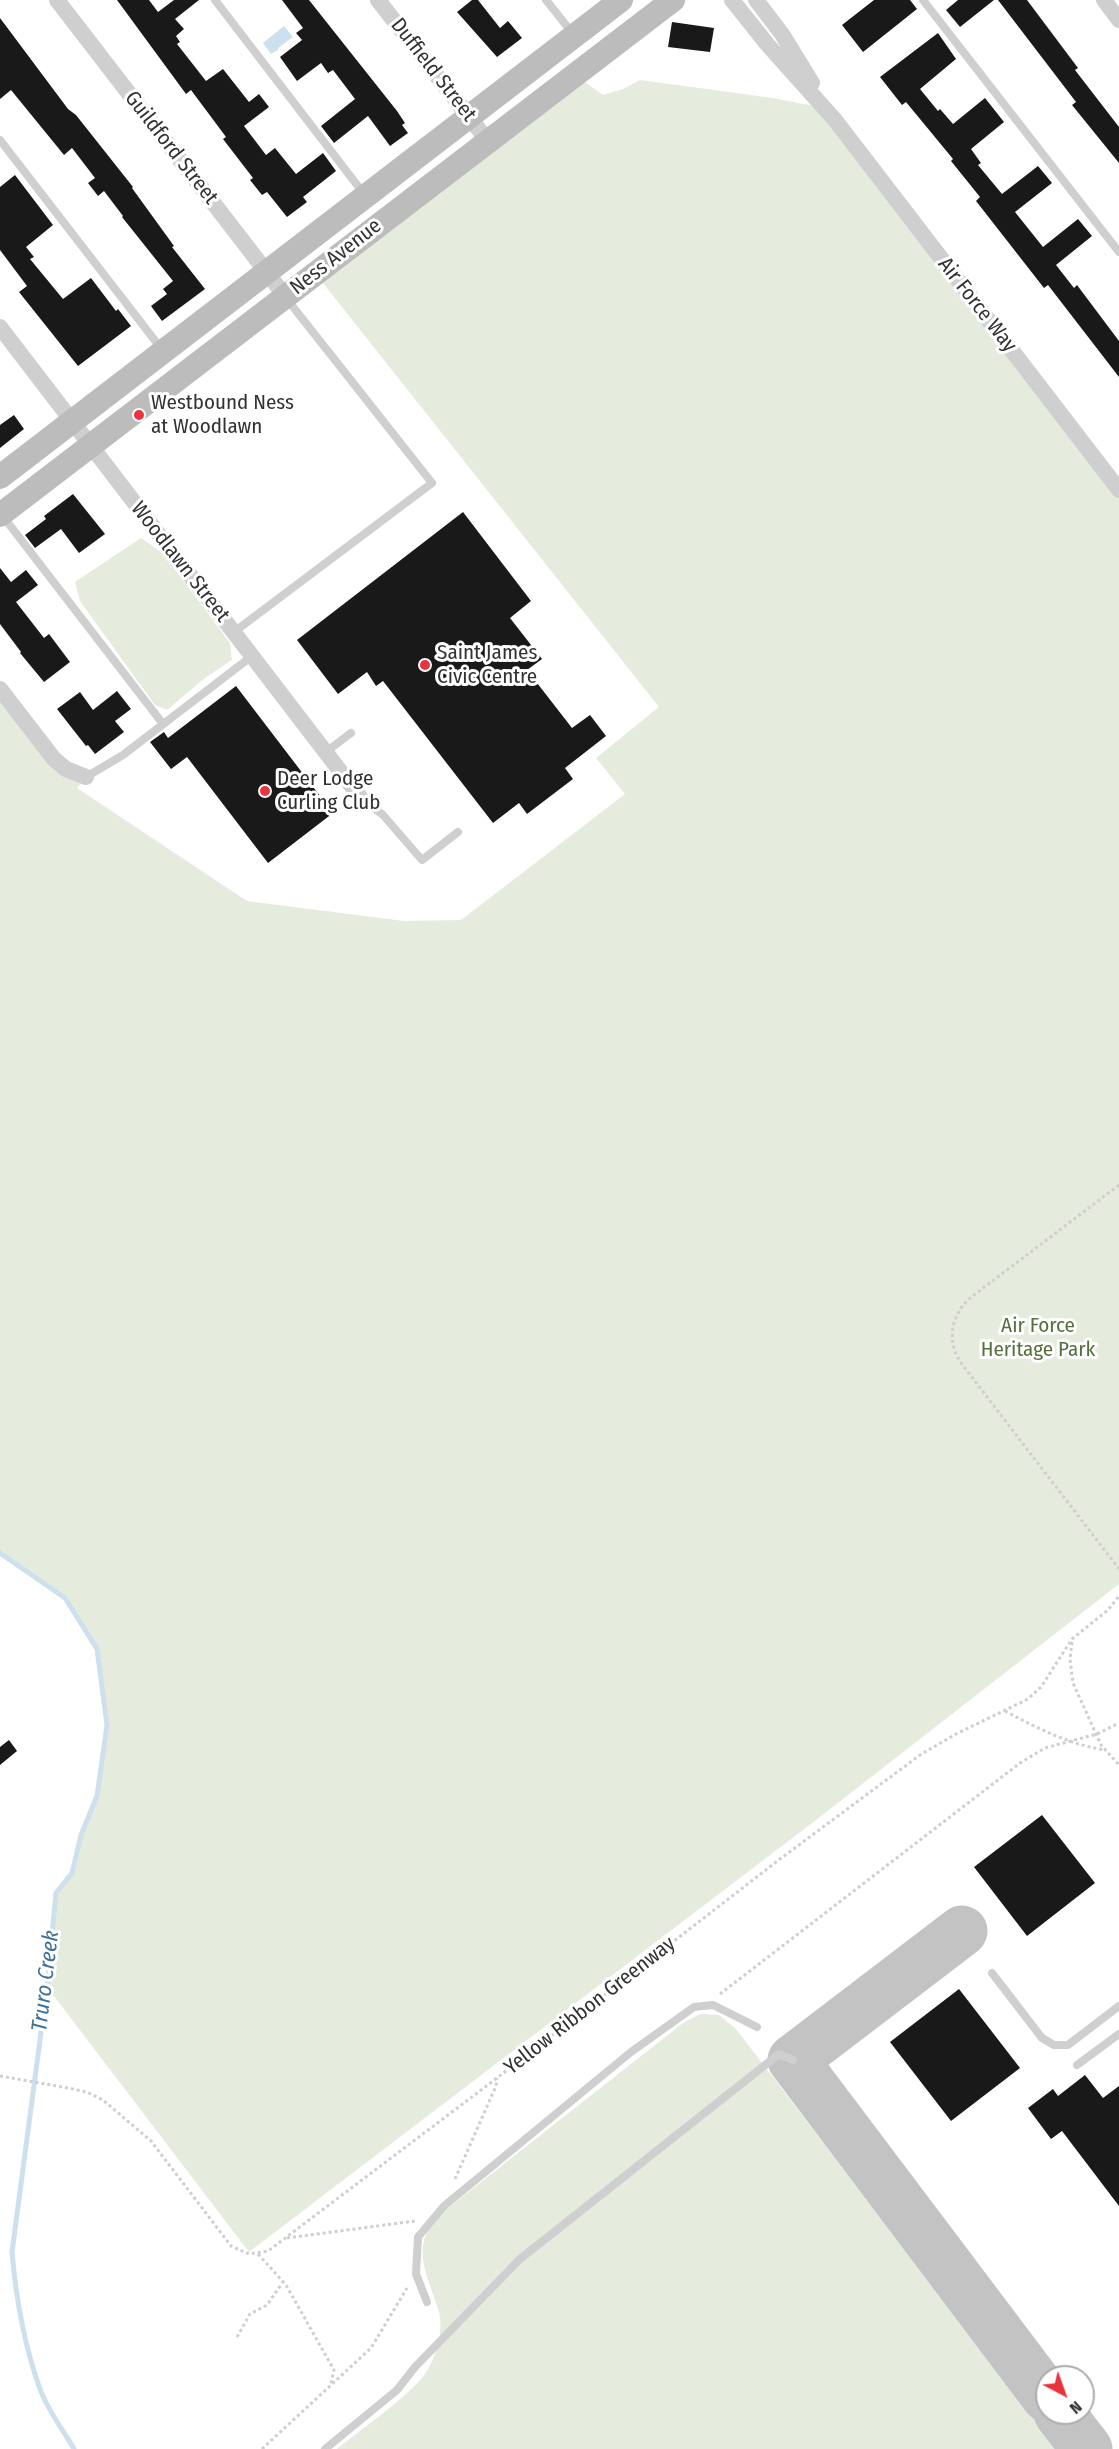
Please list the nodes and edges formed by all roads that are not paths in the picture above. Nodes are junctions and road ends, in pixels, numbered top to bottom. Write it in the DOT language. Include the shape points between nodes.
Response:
graph roads {
  1 [pos="57,0"];
  2 [pos="214,0"];
  3 [pos="378,0"];
  4 [pos="546,0"];
  5 [pos="621,0"];
  6 [pos="673,0"];
  7 [pos="732,0"];
  8 [pos="756,0"];
  9 [pos="923,0"];
  10 [pos="1104,0"];
  11 [pos="1119,20"];
  12 [pos="574,36"];
  13 [pos="469,117"];
  14 [pos="835,120"];
  15 [pos="0,140"];
  16 [pos="487,140"];
  17 [pos="366,197"];
  18 [pos="1119,252"];
  19 [pos="267,272"];
  20 [pos="285,296"];
  21 [pos="0,327"];
  22 [pos="163,352"];
  23 [pos="72,421"];
  24 [pos="91,446"];
  25 [pos="0,477"];
  26 [pos="1119,490"];
  27 [pos="0,514"];
  28 [pos="234,632"];
  29 [pos="252,656"];
  30 [pos="0,689"];
  31 [pos="163,724"];
  32 [pos="351,733"];
  33 [pos="326,752"];
  34 [pos="86,777"];
  35 [pos="360,797"];
  36 [pos="458,832"];
  37 [pos="993,1973"];
  38 [pos="1119,2006"];
  39 [pos="757,2027"];
  40 [pos="1119,2034"];
  41 [pos="793,2060"];
  42 [pos="1077,2065"];
  43 [pos="427,2302"];
  44 [pos="326,2449"];
  1 -- 19 [label="street, Guildford Street"];
  2 -- 17 [label="lane"];
  3 -- 13 [label="street, Duffield Street"];
  4 -- 12 [label="lane"];
  5 -- 12 [label="main road, Ness Avenue"];
  6 -- 16 [label="main road, Ness Avenue"];
  7 -- 14 [label="street, Air Force Way"];
  8 -- 14 [label="street, Air Force Way" via="782,34"];
  9 -- 18 [label="lane"];
  10 -- 11 [label="street"];
  12 -- 13 [label="main road, Ness Avenue"];
  13 -- 16 [label="street, Duffield Street"];
  13 -- 17 [label="main road, Ness Avenue"];
  14 -- 26 [label="street, Air Force Way"];
  15 -- 22 [label="lane"];
  16 -- 20 [label="main road, Ness Avenue"];
  17 -- 19 [label="main road, Ness Avenue"];
  19 -- 20 [label="street, Guildford Street"];
  19 -- 22 [label="main road, Ness Avenue"];
  20 -- 24 [label="main road, Ness Avenue"];
  20 -- 28 [label="lane" via="432,483"];
  21 -- 23 [label="street, Woodlawn Street"];
  22 -- 23 [label="main road, Ness Avenue"];
  23 -- 24 [label="street, Woodlawn Street"];
  23 -- 25 [label="main road, Ness Avenue"];
  24 -- 27 [label="main road, Ness Avenue"];
  24 -- 28 [label="street, Woodlawn Street"];
  27 -- 31 [label="lane"];
  28 -- 29 [label="street, Woodlawn Street"];
  29 -- 31 [label="lane"];
  29 -- 33 [label="street, Woodlawn Street"];
  30 -- 34 [label="street" via="54,759"];
  31 -- 34 [label="lane"];
  32 -- 33 [label="lane"];
  33 -- 35 [label="street, Woodlawn Street"];
  35 -- 36 [label="lane" via="383,815 423,860"];
  37 -- 38 [label="lane" via="1042,2038 1054,2045 1068,2045"];
  39 -- 43 [label="lane" via="713,2005 694,2007 631,2052 444,2206 418,2237 416,2274"];
  40 -- 42 [label="lane"];
  41 -- 44 [label="lane" via="779,2054 520,2259 415,2367 397,2391"];
}
